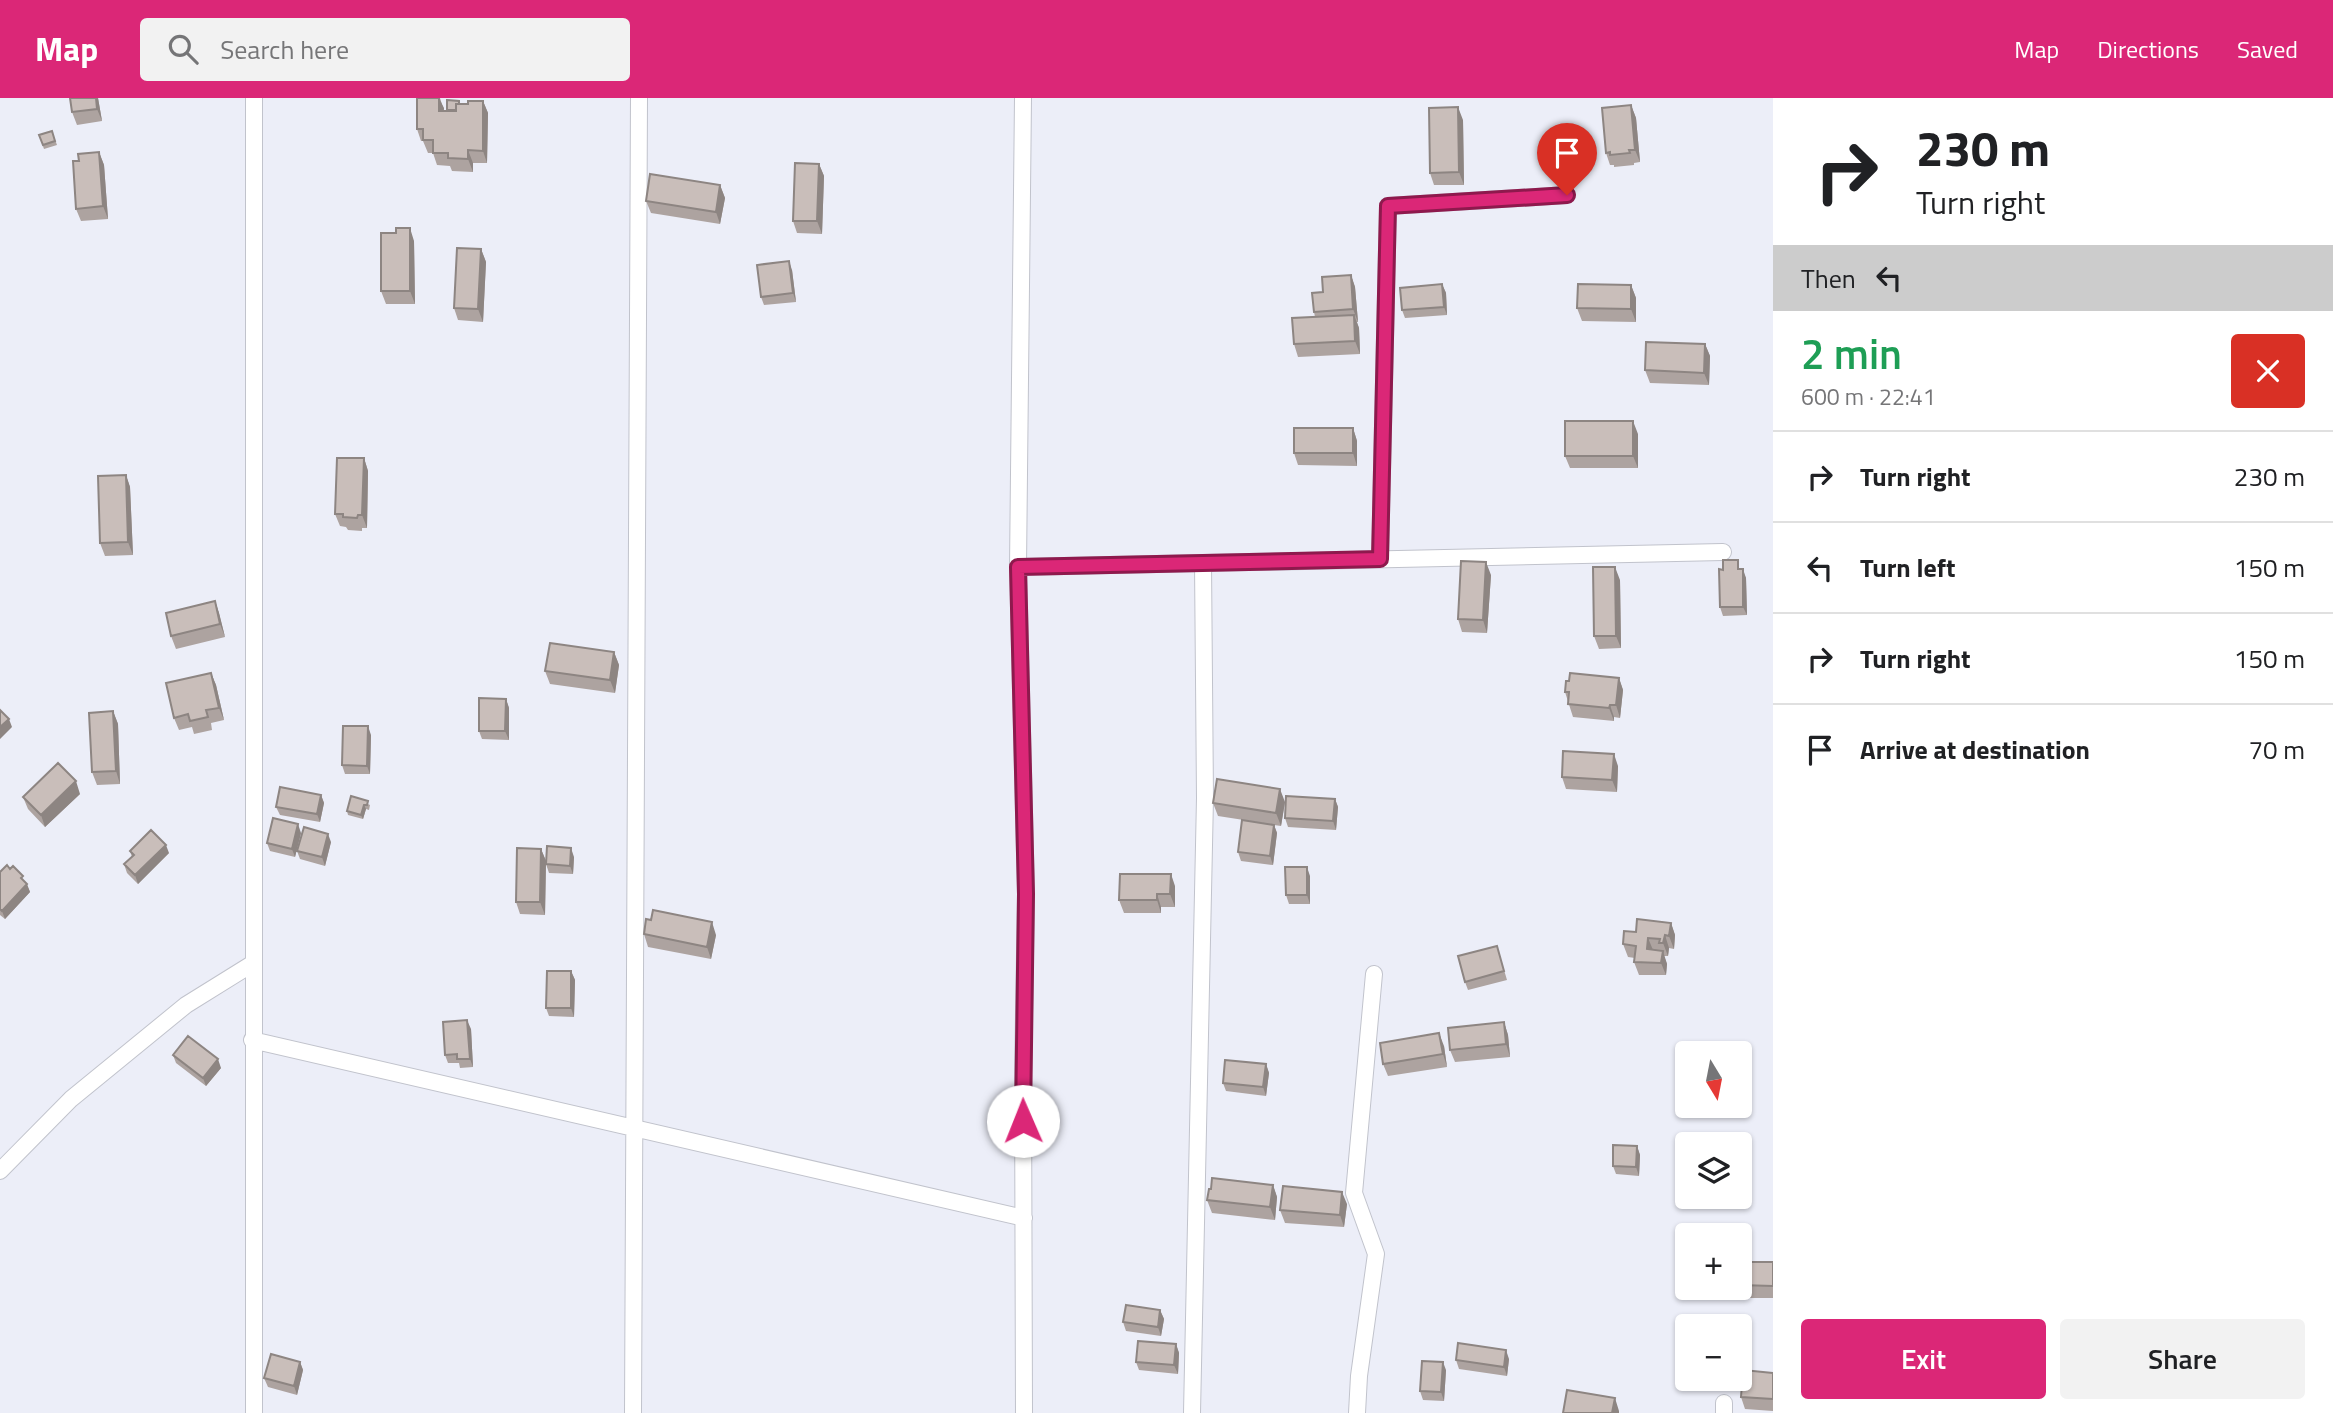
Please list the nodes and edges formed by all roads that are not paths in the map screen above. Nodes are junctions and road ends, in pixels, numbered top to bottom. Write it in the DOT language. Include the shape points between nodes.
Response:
graph roads {
  1 [pos="254,98"];
  2 [pos="639,98"];
  3 [pos="1023,98"];
  4 [pos="1567,195"];
  5 [pos="1723,552"];
  6 [pos="1380,559"];
  7 [pos="1203,563"];
  8 [pos="1018,567"];
  9 [pos="252,964"];
  10 [pos="1374,974"];
  11 [pos="252,1040"];
  12 [pos="634,1127"];
  13 [pos="0,1171"];
  14 [pos="1024,1218"];
  15 [pos="254,1413"];
  16 [pos="634,1413"];
  17 [pos="1024,1413"];
  18 [pos="1192,1413"];
  19 [pos="1357,1413"];
  1 -- 9 [label="street"];
  2 -- 12 [label="street"];
  3 -- 8 [label="street"];
  4 -- 6 [label="street" via="1388,206"];
  5 -- 6 [label="street"];
  6 -- 7 [label="street"];
  7 -- 8 [label="street"];
  7 -- 18 [label="street" via="1205,798"];
  8 -- 14 [label="street" via="1026,894"];
  9 -- 11 [label="street"];
  9 -- 13 [label="street" via="186,1005 71,1099"];
  10 -- 19 [label="street" via="1354,1193 1376,1254"];
  11 -- 12 [label="street"];
  11 -- 15 [label="street"];
  12 -- 14 [label="street"];
  12 -- 16 [label="street"];
  14 -- 17 [label="street"];
}
